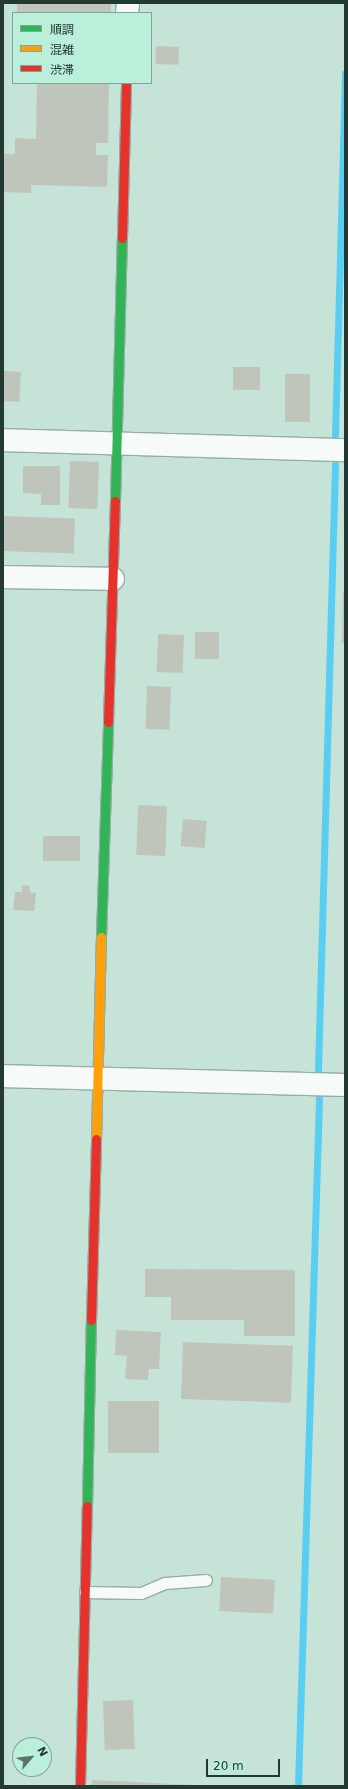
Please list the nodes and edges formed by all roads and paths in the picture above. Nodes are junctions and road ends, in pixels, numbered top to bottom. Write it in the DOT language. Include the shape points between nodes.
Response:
graph roads {
  1 [pos="126,84"];
  2 [pos="3,440"];
  3 [pos="117,444"];
  4 [pos="345,450"];
  5 [pos="3,577"];
  6 [pos="113,579"];
  7 [pos="3,1076"];
  8 [pos="97,1078"];
  9 [pos="345,1085"];
  10 [pos="206,1580"];
  11 [pos="85,1592"];
  12 [pos="80,1786"];
  1 -- 3 [label="street"];
  2 -- 3 [label="street"];
  3 -- 4 [label="street"];
  3 -- 6 [label="street"];
  5 -- 6 [label="street"];
  6 -- 8 [label="street"];
  7 -- 8 [label="street"];
  8 -- 9 [label="street"];
  8 -- 11 [label="street"];
  10 -- 11 [label="lane" via="165,1583 141,1593"];
  11 -- 12 [label="street"];
}
